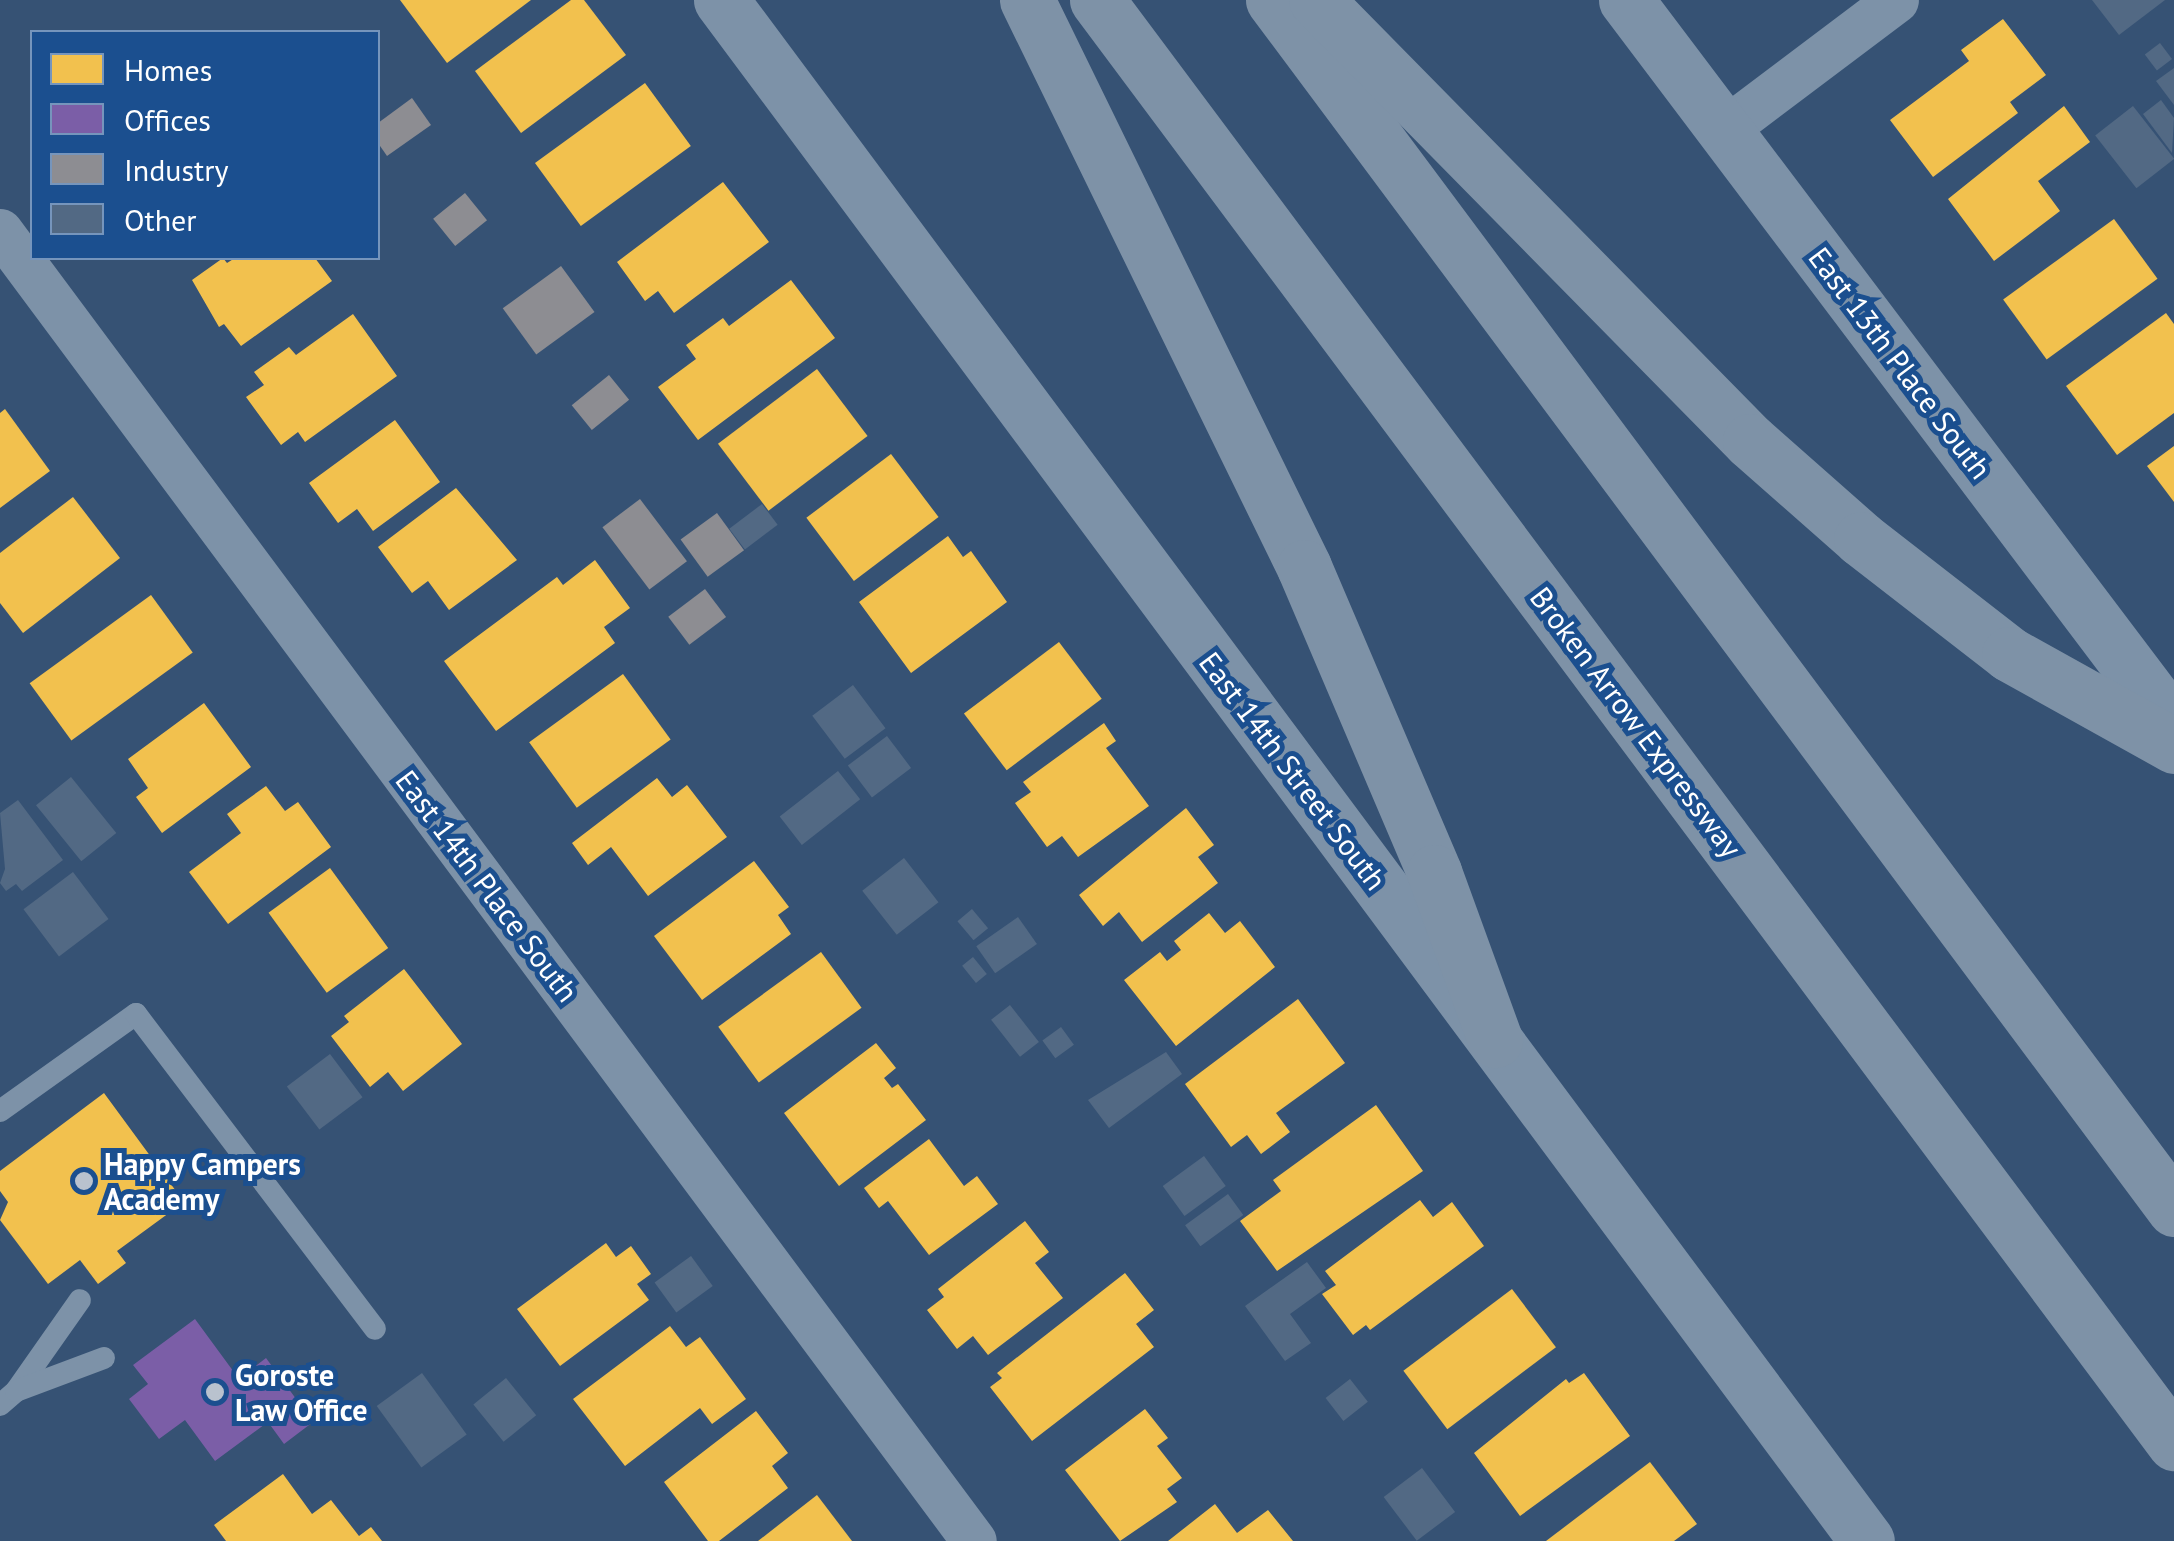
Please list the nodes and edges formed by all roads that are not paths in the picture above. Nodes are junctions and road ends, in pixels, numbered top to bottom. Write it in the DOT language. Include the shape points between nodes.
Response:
graph roads {
  1 [pos="721,0"];
  2 [pos="1027,0"];
  3 [pos="1097,0"];
  4 [pos="1273,0"];
  5 [pos="1316,0"];
  6 [pos="1626,0"];
  7 [pos="1896,0"];
  8 [pos="1725,129"];
  9 [pos="0,232"];
  10 [pos="2174,726"];
  11 [pos="2174,746"];
  12 [pos="1495,1040"];
  13 [pos="0,1111"];
  14 [pos="2174,1209"];
  15 [pos="80,1300"];
  16 [pos="375,1330"];
  17 [pos="104,1358"];
  18 [pos="8,1398"];
  19 [pos="2174,1443"];
  20 [pos="974,1541"];
  21 [pos="1867,1541"];
  1 -- 12 [label="street, East 14th Street South"];
  2 -- 12 [label="highway" via="1304,567 1434,872"];
  3 -- 19 [label="highway, Broken Arrow Expressway"];
  4 -- 14 [label="highway"];
  5 -- 11 [label="highway" via="1750,441 1861,539 2010,654"];
  6 -- 8 [label="street, East 13th Place South"];
  7 -- 8 [label="street"];
  8 -- 10 [label="street, East 13th Place South"];
  9 -- 20 [label="street, East 14th Place South"];
  12 -- 21 [label="street, East 14th Street South"];
  13 -- 16 [label="lane" via="136,1014"];
  15 -- 18 [label="lane"];
  17 -- 18 [label="lane"];
}
